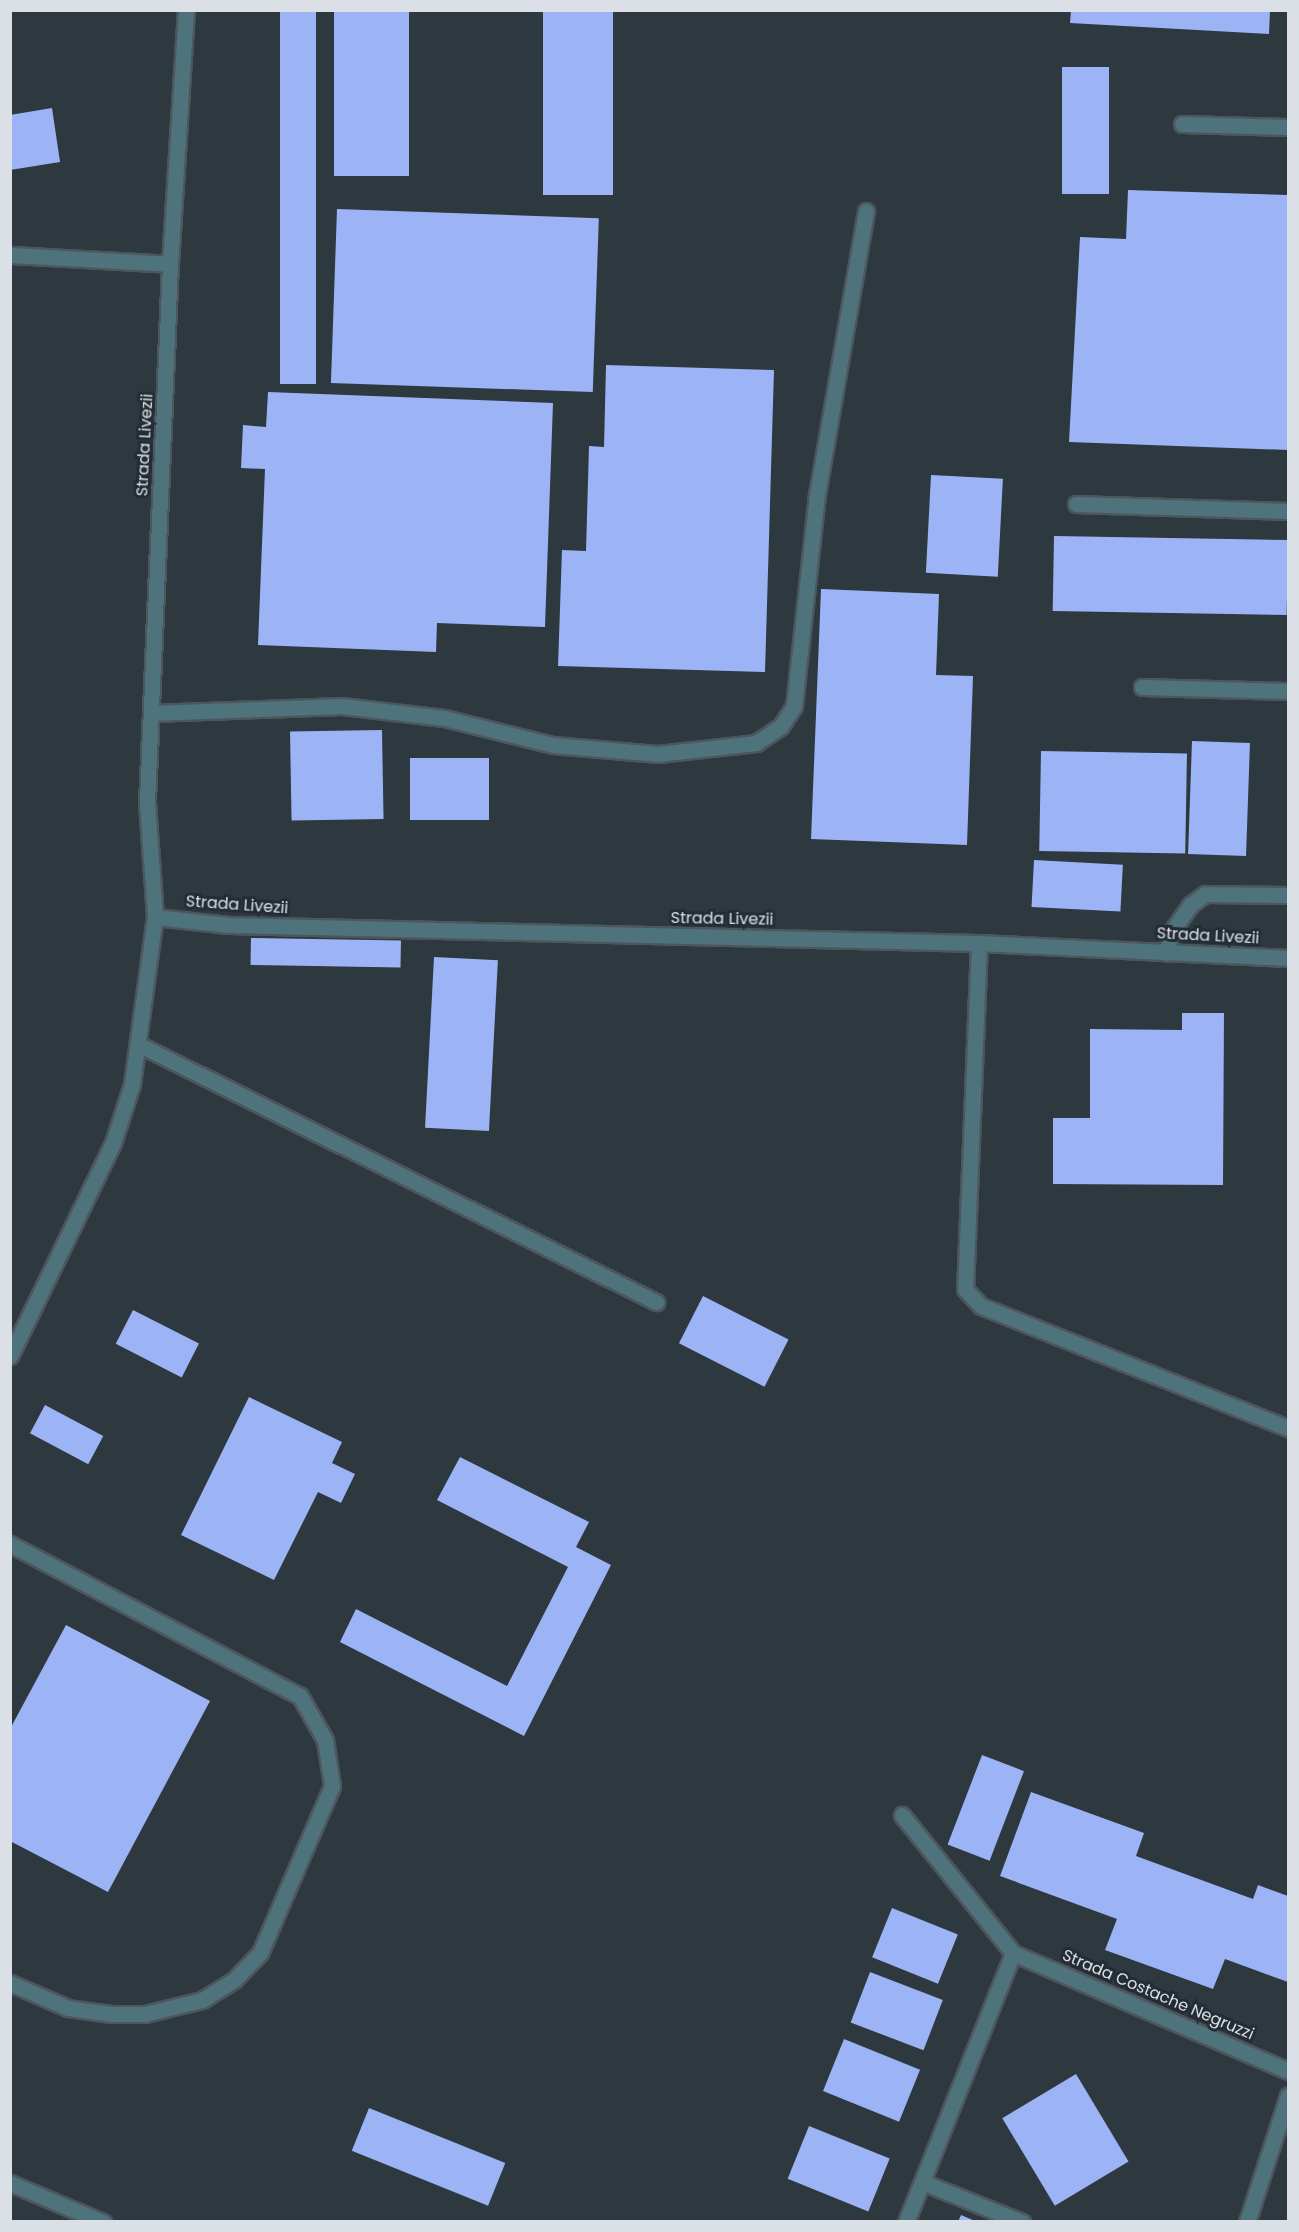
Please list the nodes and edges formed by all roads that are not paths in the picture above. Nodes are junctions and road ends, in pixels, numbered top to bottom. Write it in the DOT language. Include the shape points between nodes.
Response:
graph roads {
  1 [pos="186,10"];
  2 [pos="1182,124"];
  3 [pos="1288,127"];
  4 [pos="866,211"];
  5 [pos="10,255"];
  6 [pos="170,264"];
  7 [pos="1076,504"];
  8 [pos="1288,512"];
  9 [pos="1142,687"];
  10 [pos="1288,691"];
  11 [pos="151,713"];
  12 [pos="1288,895"];
  13 [pos="155,917"];
  14 [pos="979,943"];
  15 [pos="1167,952"];
  16 [pos="1288,958"];
  17 [pos="138,1044"];
  18 [pos="656,1302"];
  19 [pos="10,1356"];
  20 [pos="1288,1428"];
  21 [pos="10,1544"];
  22 [pos="902,1815"];
  23 [pos="1013,1953"];
  24 [pos="10,1983"];
  25 [pos="1288,2071"];
  26 [pos="1288,2096"];
  27 [pos="922,2182"];
  28 [pos="10,2183"];
  29 [pos="103,2222"];
  30 [pos="906,2222"];
  31 [pos="1022,2222"];
  32 [pos="1247,2222"];
  1 -- 6 [label="street, Strada Livezii"];
  2 -- 3 [label="street"];
  4 -- 11 [label="street" via="817,495 794,706 781,726 756,742 658,754 553,744 444,718 342,706"];
  5 -- 6 [label="street"];
  6 -- 11 [label="street, Strada Livezii"];
  7 -- 8 [label="street"];
  9 -- 10 [label="street"];
  11 -- 13 [label="street, Strada Livezii" via="147,802"];
  12 -- 15 [label="street" via="1205,894 1190,905 1175,926"];
  13 -- 14 [label="street, Strada Livezii" via="229,925"];
  13 -- 17 [label="street, Strada Livezii"];
  14 -- 15 [label="street, Strada Livezii"];
  14 -- 20 [label="street" via="965,1289 981,1306"];
  15 -- 16 [label="street, Strada Livezii"];
  17 -- 18 [label="street"];
  17 -- 19 [label="street, Strada Livezii" via="132,1084 114,1143"];
  21 -- 24 [label="street" via="300,1696 325,1740 332,1786 260,1953 234,1980 202,2000 145,2014 111,2014 68,2008"];
  22 -- 23 [label="street, Strada Costache Negruzzi"];
  23 -- 25 [label="street, Strada Costache Negruzzi"];
  23 -- 27 [label="street"];
  26 -- 32 [label="street"];
  27 -- 30 [label="street"];
  27 -- 31 [label="street"];
  28 -- 29 [label="street"];
}
